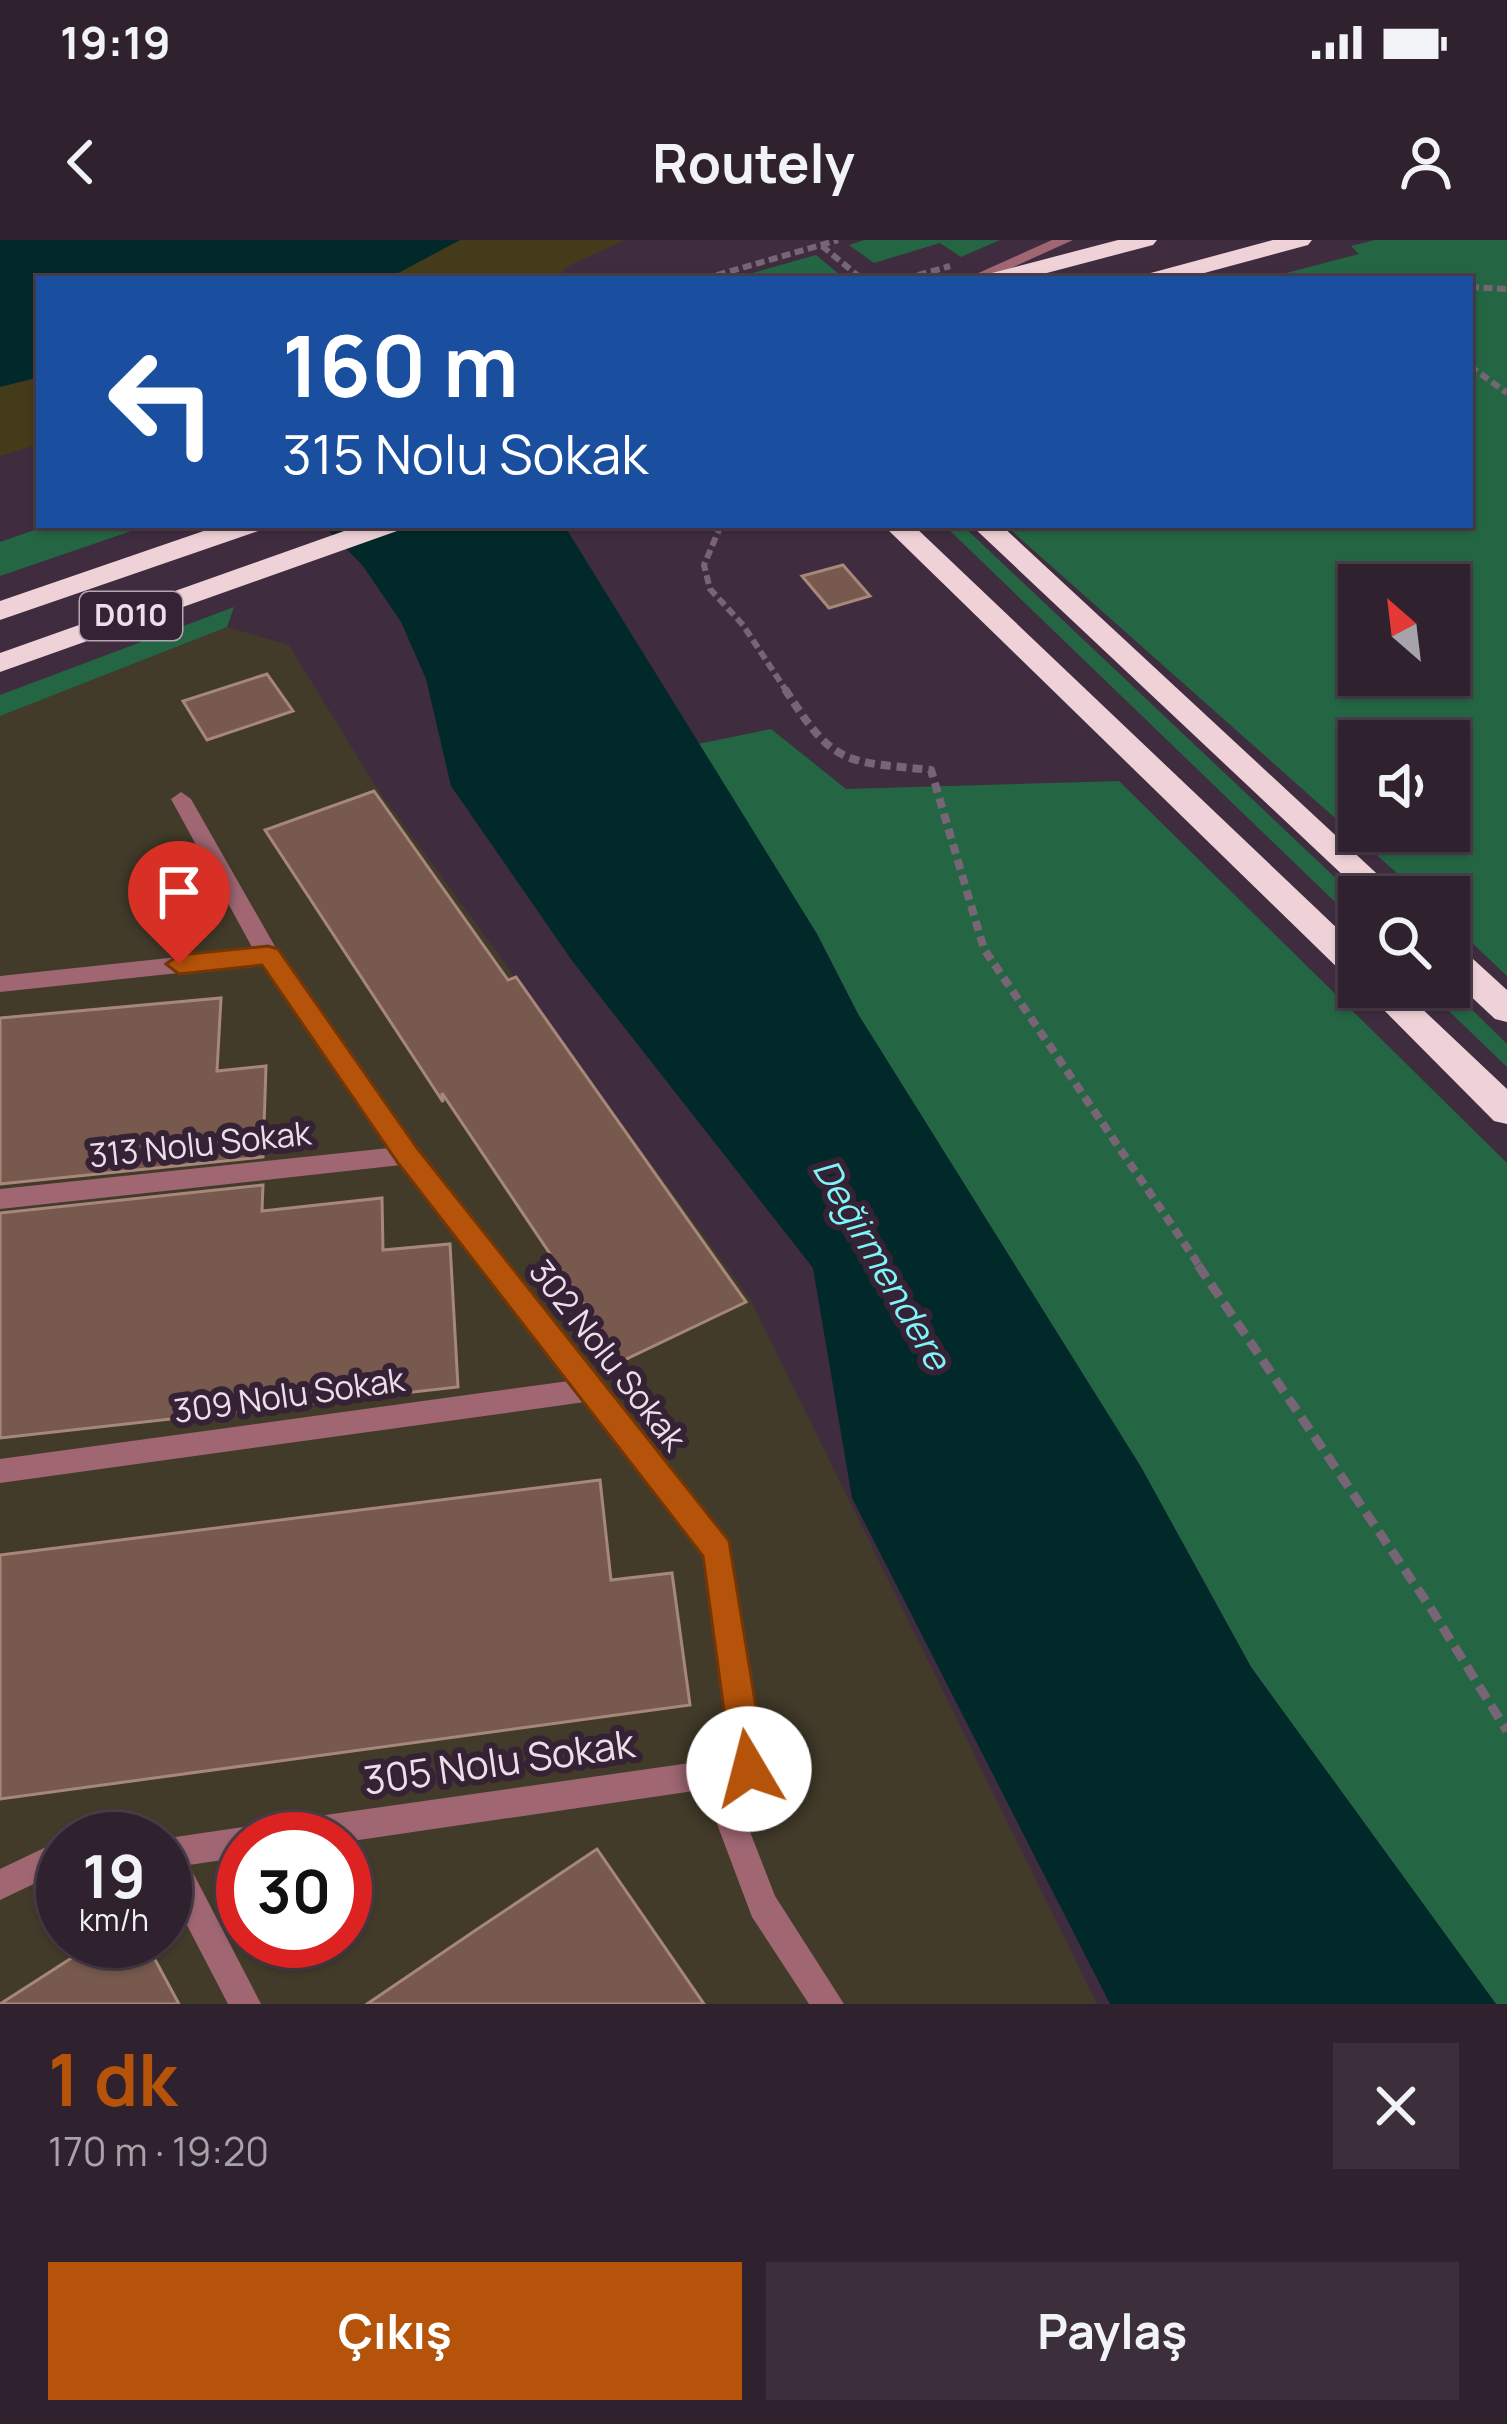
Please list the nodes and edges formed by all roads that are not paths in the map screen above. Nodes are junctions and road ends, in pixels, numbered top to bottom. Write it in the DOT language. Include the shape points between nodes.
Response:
graph roads {
  1 [pos="1065,240"];
  2 [pos="1145,240"];
  3 [pos="1300,240"];
  4 [pos="980,276"];
  5 [pos="1007,276"];
  6 [pos="1166,276"];
  7 [pos="378,528"];
  8 [pos="900,528"];
  9 [pos="988,528"];
  10 [pos="234,530"];
  11 [pos="0,611"];
  12 [pos="0,663"];
  13 [pos="181,799"];
  14 [pos="1362,876"];
  15 [pos="1338,949"];
  16 [pos="268,955"];
  17 [pos="1470,976"];
  18 [pos="0,984"];
  19 [pos="1400,1008"];
  20 [pos="1507,1010"];
  21 [pos="1507,1111"];
  22 [pos="407,1155"];
  23 [pos="0,1199"];
  24 [pos="588,1390"];
  25 [pos="0,1471"];
  26 [pos="749,1769"];
  27 [pos="372,1823"];
  28 [pos="36,1867"];
  29 [pos="0,1885"];
  30 [pos="192,1903"];
  31 [pos="245,2004"];
  32 [pos="828,2004"];
  1 -- 4 [label="street"];
  2 -- 5 [label="highway"];
  3 -- 6 [label="highway"];
  7 -- 12 [label="highway, D010"];
  8 -- 15 [label="highway"];
  9 -- 14 [label="highway"];
  10 -- 11 [label="highway, D010"];
  13 -- 16 [label="street, 302 Nolu Sokak"];
  16 -- 18 [label="street"];
  16 -- 22 [label="street, 302 Nolu Sokak"];
  17 -- 20 [label="highway"];
  19 -- 21 [label="highway"];
  22 -- 23 [label="street, 313 Nolu Sokak"];
  22 -- 24 [label="street, 302 Nolu Sokak"];
  24 -- 25 [label="street, 309 Nolu Sokak"];
  24 -- 26 [label="street, 302 Nolu Sokak" via="718,1551"];
  26 -- 27 [label="street, 305 Nolu Sokak"];
  26 -- 32 [label="street, 302 Nolu Sokak" via="733,1824 764,1906"];
  28 -- 29 [label="street"];
  30 -- 31 [label="street"];
}
